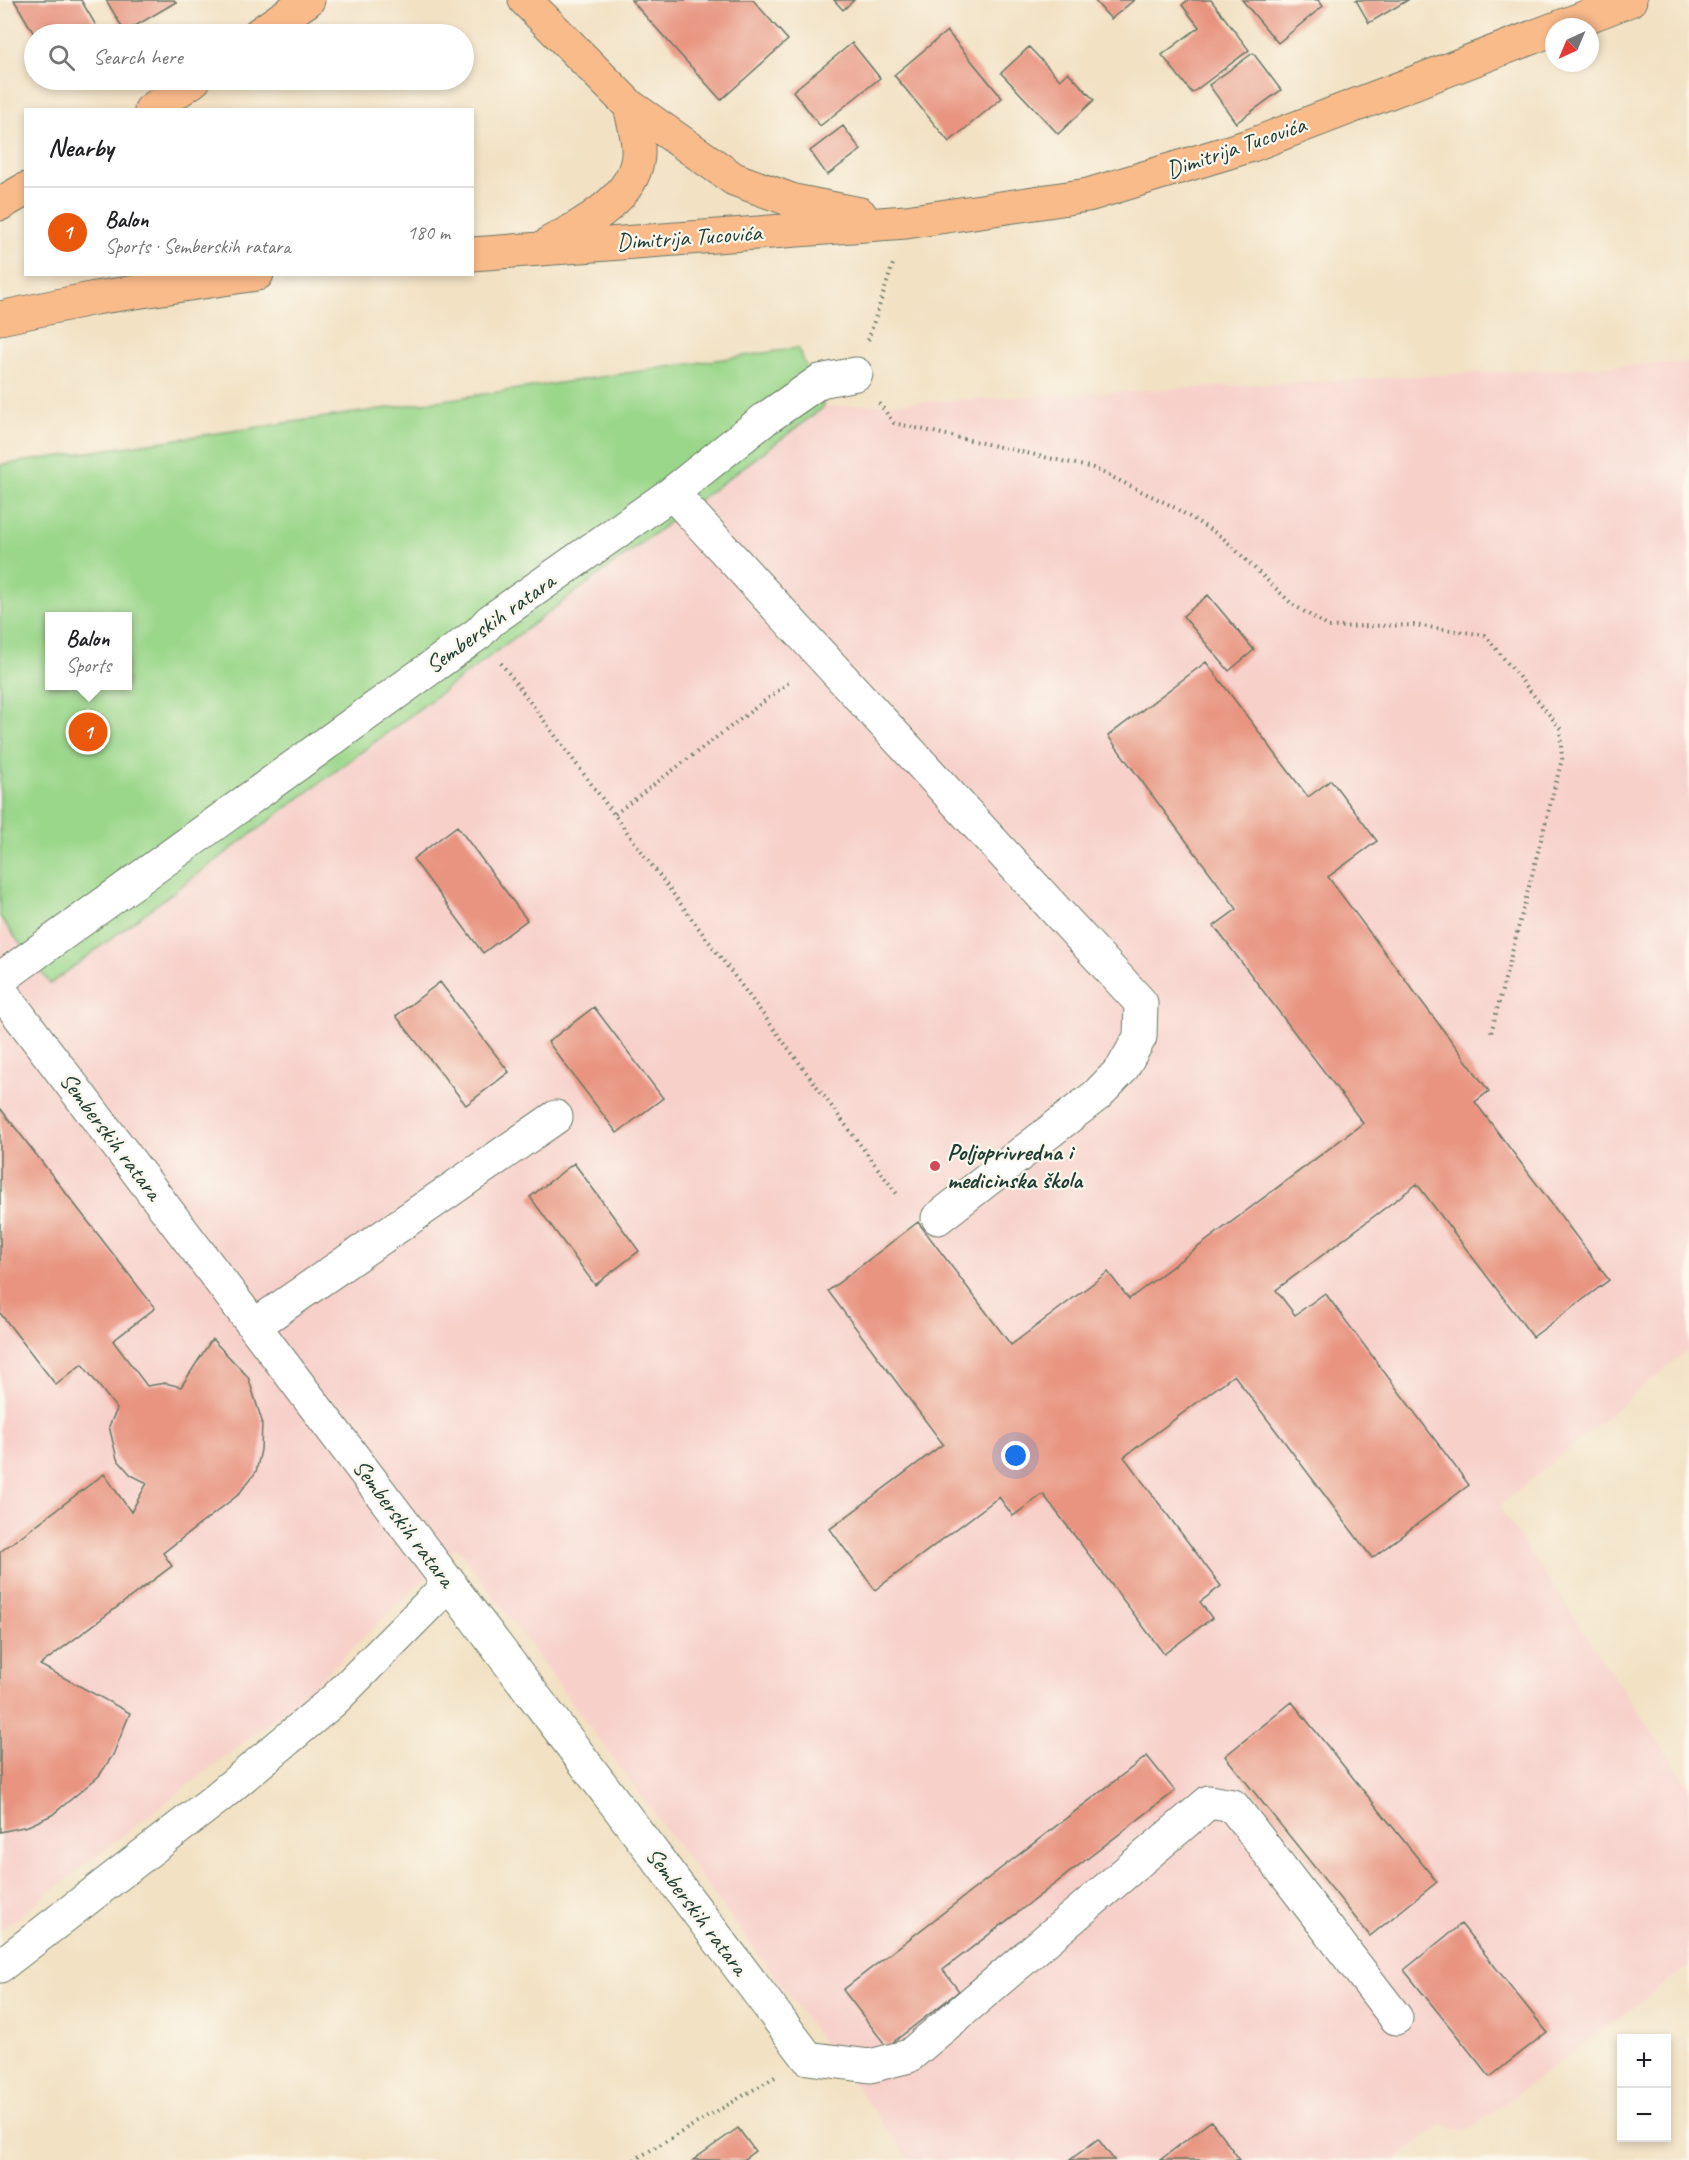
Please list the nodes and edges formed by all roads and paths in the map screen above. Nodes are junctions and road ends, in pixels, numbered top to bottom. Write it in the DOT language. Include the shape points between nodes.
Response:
graph roads {
  1 [pos="308,0"];
  2 [pos="1630,0"];
  3 [pos="529,2"];
  4 [pos="1583,18"];
  5 [pos="273,24"];
  6 [pos="1545,32"];
  7 [pos="181,90"];
  8 [pos="160,106"];
  9 [pos="630,106"];
  10 [pos="24,190"];
  11 [pos="0,204"];
  12 [pos="906,222"];
  13 [pos="540,247"];
  14 [pos="474,254"];
  15 [pos="235,276"];
  16 [pos="0,318"];
  17 [pos="856,374"];
  18 [pos="672,492"];
  19 [pos="479,633"];
  20 [pos="823,656"];
  21 [pos="615,814"];
  22 [pos="0,979"];
  23 [pos="0,990"];
  24 [pos="1491,1033"];
  25 [pos="556,1117"];
  26 [pos="897,1194"];
  27 [pos="938,1218"];
  28 [pos="254,1326"];
  29 [pos="450,1583"];
  30 [pos="0,1966"];
  31 [pos="1396,2018"];
  32 [pos="808,2058"];
  33 [pos="634,2160"];
  1 -- 5 [label="main road"];
  2 -- 4 [label="main road"];
  3 -- 9 [label="main road, Dimitrija Tucovića"];
  6 -- 12 [label="main road, Dimitrija Tucovića" via="1252,145 1088,195"];
  7 -- 8 [label="main road"];
  9 -- 12 [label="main road, Dimitrija Tucovića" via="734,179 794,201"];
  9 -- 13 [label="main road" via="638,139 636,167 624,188 581,227"];
  10 -- 11 [label="main road"];
  12 -- 13 [label="main road, Dimitrija Tucovića"];
  12 -- 17 [label="path"];
  13 -- 14 [label="main road, Dimitrija Tucovića"];
  15 -- 16 [label="main road"];
  17 -- 18 [label="street, Semberskih ratara" via="820,381"];
  17 -- 24 [label="path" via="894,423 1093,468 1172,506 1222,537 1292,604 1329,627 1414,626 1485,635 1560,728 1562,759"];
  18 -- 19 [label="street, Semberskih ratara" via="490,621"];
  18 -- 20 [label="street"];
  19 -- 21 [label="path"];
  19 -- 22 [label="street, Semberskih ratara"];
  20 -- 21 [label="path"];
  20 -- 27 [label="street" via="1141,1003 1140,1037 1122,1069 1096,1095"];
  21 -- 26 [label="path"];
  23 -- 28 [label="street, Semberskih ratara"];
  25 -- 28 [label="street"];
  28 -- 29 [label="street, Semberskih ratara"];
  29 -- 30 [label="street" via="334,1700 216,1799"];
  29 -- 32 [label="street, Semberskih ratara"];
  31 -- 32 [label="street" via="1233,1806 1209,1802 909,2056 870,2066"];
  32 -- 33 [label="path"];
}
